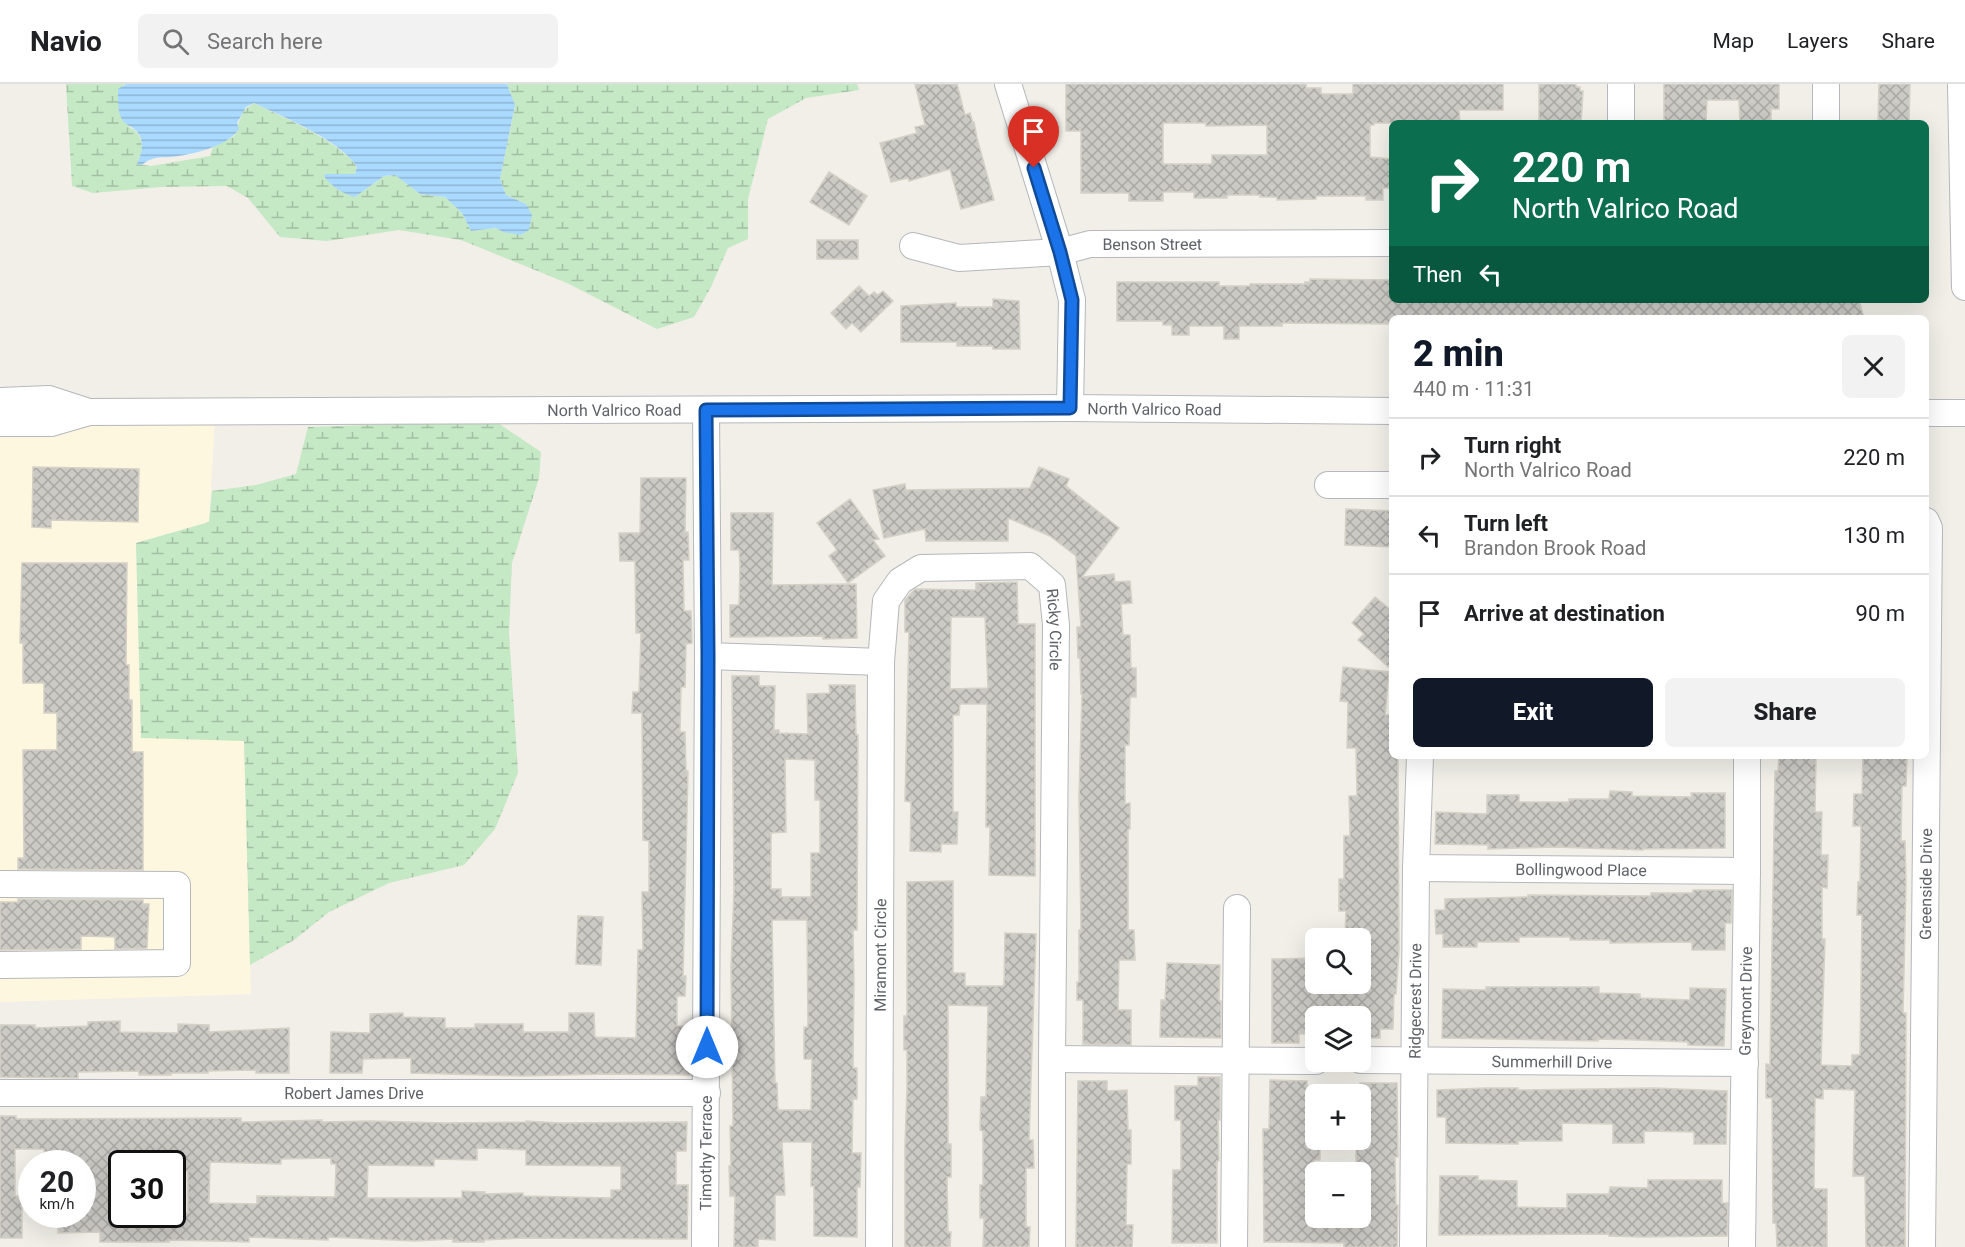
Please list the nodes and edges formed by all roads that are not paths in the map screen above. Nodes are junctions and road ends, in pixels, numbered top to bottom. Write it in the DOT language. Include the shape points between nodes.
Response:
graph roads {
  1 [pos="1008,84"];
  2 [pos="1621,84"];
  3 [pos="1826,84"];
  4 [pos="1961,84"];
  5 [pos="1621,120"];
  6 [pos="1826,120"];
  7 [pos="1389,243"];
  8 [pos="913,246"];
  9 [pos="1060,252"];
  10 [pos="1965,287"];
  11 [pos="0,400"];
  12 [pos="1070,408"];
  13 [pos="706,410"];
  14 [pos="1389,411"];
  15 [pos="89,412"];
  16 [pos="1929,413"];
  17 [pos="1965,413"];
  18 [pos="0,423"];
  19 [pos="1328,485"];
  20 [pos="1389,485"];
  21 [pos="708,656"];
  22 [pos="881,662"];
  23 [pos="1420,759"];
  24 [pos="1747,759"];
  25 [pos="1927,759"];
  26 [pos="1416,868"];
  27 [pos="1747,871"];
  28 [pos="0,884"];
  29 [pos="1237,908"];
  30 [pos="0,964"];
  31 [pos="1052,1059"];
  32 [pos="1371,1060"];
  33 [pos="1413,1060"];
  34 [pos="1236,1061"];
  35 [pos="1305,1061"];
  36 [pos="1745,1063"];
  37 [pos="707,1093"];
  38 [pos="0,1094"];
  39 [pos="705,1247"];
  40 [pos="879,1247"];
  41 [pos="1052,1247"];
  42 [pos="1234,1247"];
  43 [pos="1413,1247"];
  44 [pos="1742,1247"];
  45 [pos="1922,1247"];
  1 -- 9 [label="street"];
  2 -- 5 [label="street"];
  3 -- 6 [label="street"];
  4 -- 10 [label="street"];
  7 -- 9 [label="street, Benson Street" via="1090,244"];
  8 -- 9 [label="street, Benson Street" via="959,258"];
  9 -- 12 [label="street" via="1072,300"];
  11 -- 15 [label="street, North Valrico Road" via="49,399"];
  12 -- 13 [label="street, North Valrico Road"];
  12 -- 14 [label="street, North Valrico Road"];
  13 -- 15 [label="street, North Valrico Road"];
  13 -- 21 [label="street, Timothy Terrace"];
  15 -- 18 [label="street, North Valrico Road" via="51,423"];
  16 -- 17 [label="street"];
  19 -- 20 [label="street"];
  21 -- 22 [label="street"];
  21 -- 37 [label="street, Timothy Terrace"];
  22 -- 31 [label="street, Ricky Circle" via="886,602 900,581 921,568 1030,566 1052,585 1056,626"];
  22 -- 40 [label="street, Miramont Circle"];
  23 -- 26 [label="street, Ridgecrest Drive"];
  24 -- 27 [label="street, Greymont Drive"];
  25 -- 45 [label="street, Greenside Drive"];
  26 -- 27 [label="street, Bollingwood Place"];
  26 -- 33 [label="street, Ridgecrest Drive"];
  27 -- 36 [label="street, Greymont Drive"];
  28 -- 30 [label="street" via="177,885 177,963"];
  29 -- 34 [label="street"];
  31 -- 34 [label="street"];
  31 -- 41 [label="street"];
  32 -- 33 [label="street, Summerhill Drive"];
  33 -- 36 [label="street, Summerhill Drive"];
  33 -- 43 [label="street, Ridgecrest Drive"];
  34 -- 35 [label="street"];
  34 -- 42 [label="street"];
  36 -- 44 [label="street, Greymont Drive"];
  37 -- 38 [label="street, Robert James Drive"];
  37 -- 39 [label="street, Timothy Terrace"];
}
